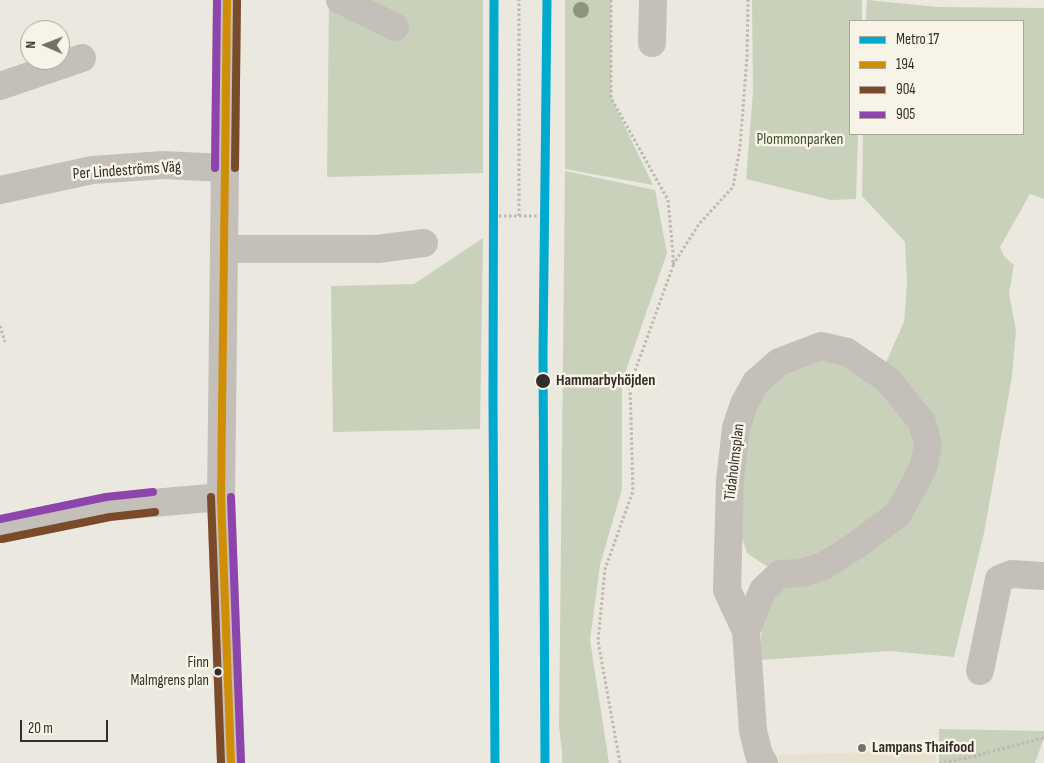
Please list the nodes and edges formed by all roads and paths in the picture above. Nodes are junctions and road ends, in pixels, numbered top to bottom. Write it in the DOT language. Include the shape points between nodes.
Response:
graph roads {
  1 [pos="227,0"];
  2 [pos="340,0"];
  3 [pos="520,0"];
  4 [pos="612,0"];
  5 [pos="653,0"];
  6 [pos="748,0"];
  7 [pos="396,27"];
  8 [pos="652,43"];
  9 [pos="82,58"];
  10 [pos="0,86"];
  11 [pos="225,168"];
  12 [pos="0,190"];
  13 [pos="499,216"];
  14 [pos="519,216"];
  15 [pos="538,216"];
  16 [pos="424,243"];
  17 [pos="224,249"];
  18 [pos="672,266"];
  19 [pos="0,326"];
  20 [pos="5,342"];
  21 [pos="220,497"];
  22 [pos="0,529"];
  23 [pos="1044,576"];
  24 [pos="746,631"];
  25 [pos="980,671"];
  26 [pos="1044,738"];
  27 [pos="231,763"];
  28 [pos="620,763"];
  29 [pos="764,763"];
  30 [pos="939,763"];
  1 -- 11 [label="street"];
  2 -- 7 [label="street"];
  3 -- 14 [label="path"];
  4 -- 18 [label="path" via="611,98 668,200"];
  5 -- 8 [label="street"];
  6 -- 18 [label="path" via="742,127 733,187 699,224"];
  9 -- 10 [label="street"];
  11 -- 12 [label="street, Per Lindeströms Väg" via="164,166 92,170"];
  11 -- 17 [label="street"];
  13 -- 14 [label="path"];
  14 -- 15 [label="path"];
  16 -- 17 [label="street" via="377,249"];
  17 -- 21 [label="street"];
  18 -- 28 [label="path" via="630,385 632,491 605,569 603,587 598,640"];
  19 -- 20 [label="path"];
  21 -- 22 [label="street" via="108,507"];
  21 -- 27 [label="street"];
  23 -- 25 [label="street" via="1012,574 1000,579"];
  24 -- 24 [label="street, Tidaholmsplan" via="763,590 780,574 801,573 824,566 898,514 924,465 928,445 922,422 888,380 847,352 821,346 779,362 756,382 744,404 736,428 730,480 727,590"];
  24 -- 29 [label="street, Tidaholmsplan" via="753,731"];
  26 -- 30 [label="path"];
}
